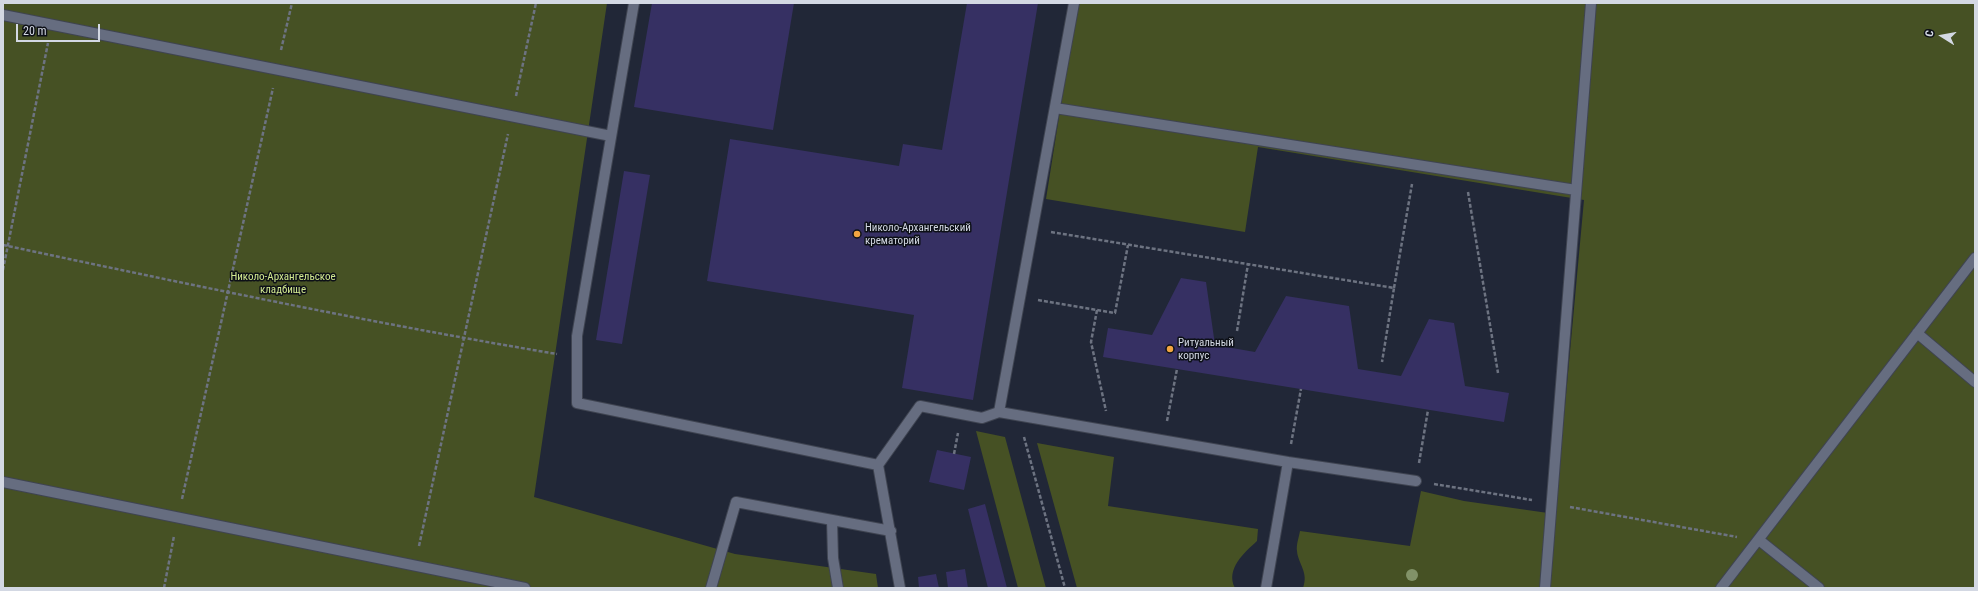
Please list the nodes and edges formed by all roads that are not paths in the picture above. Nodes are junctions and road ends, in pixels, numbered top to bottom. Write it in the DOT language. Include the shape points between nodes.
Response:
graph roads {
  1 [pos="634,3"];
  2 [pos="1074,3"];
  3 [pos="1591,3"];
  4 [pos="3,15"];
  5 [pos="1055,108"];
  6 [pos="612,136"];
  7 [pos="1576,190"];
  8 [pos="1975,258"];
  9 [pos="1916,333"];
  10 [pos="1975,382"];
  11 [pos="1000,412"];
  12 [pos="1288,462"];
  13 [pos="878,465"];
  14 [pos="3,482"];
  15 [pos="1416,482"];
  16 [pos="832,520"];
  17 [pos="891,531"];
  18 [pos="1759,540"];
  19 [pos="525,588"];
  20 [pos="711,588"];
  21 [pos="838,588"];
  22 [pos="900,588"];
  23 [pos="1266,588"];
  24 [pos="1545,588"];
  25 [pos="1721,588"];
  26 [pos="1819,588"];
  1 -- 6 [label="lane"];
  2 -- 5 [label="lane"];
  3 -- 7 [label="lane"];
  4 -- 6 [label="lane"];
  5 -- 7 [label="lane"];
  5 -- 11 [label="lane"];
  6 -- 13 [label="lane" via="577,336 577,403"];
  7 -- 24 [label="lane"];
  8 -- 9 [label="lane"];
  9 -- 10 [label="lane"];
  9 -- 18 [label="lane"];
  11 -- 12 [label="lane"];
  11 -- 13 [label="lane" via="982,418 920,406"];
  12 -- 15 [label="lane"];
  12 -- 23 [label="lane"];
  13 -- 17 [label="lane"];
  14 -- 19 [label="lane"];
  16 -- 17 [label="lane"];
  16 -- 20 [label="lane" via="736,502"];
  16 -- 21 [label="lane" via="833,558"];
  17 -- 22 [label="lane"];
  18 -- 25 [label="lane"];
  18 -- 26 [label="lane"];
}
